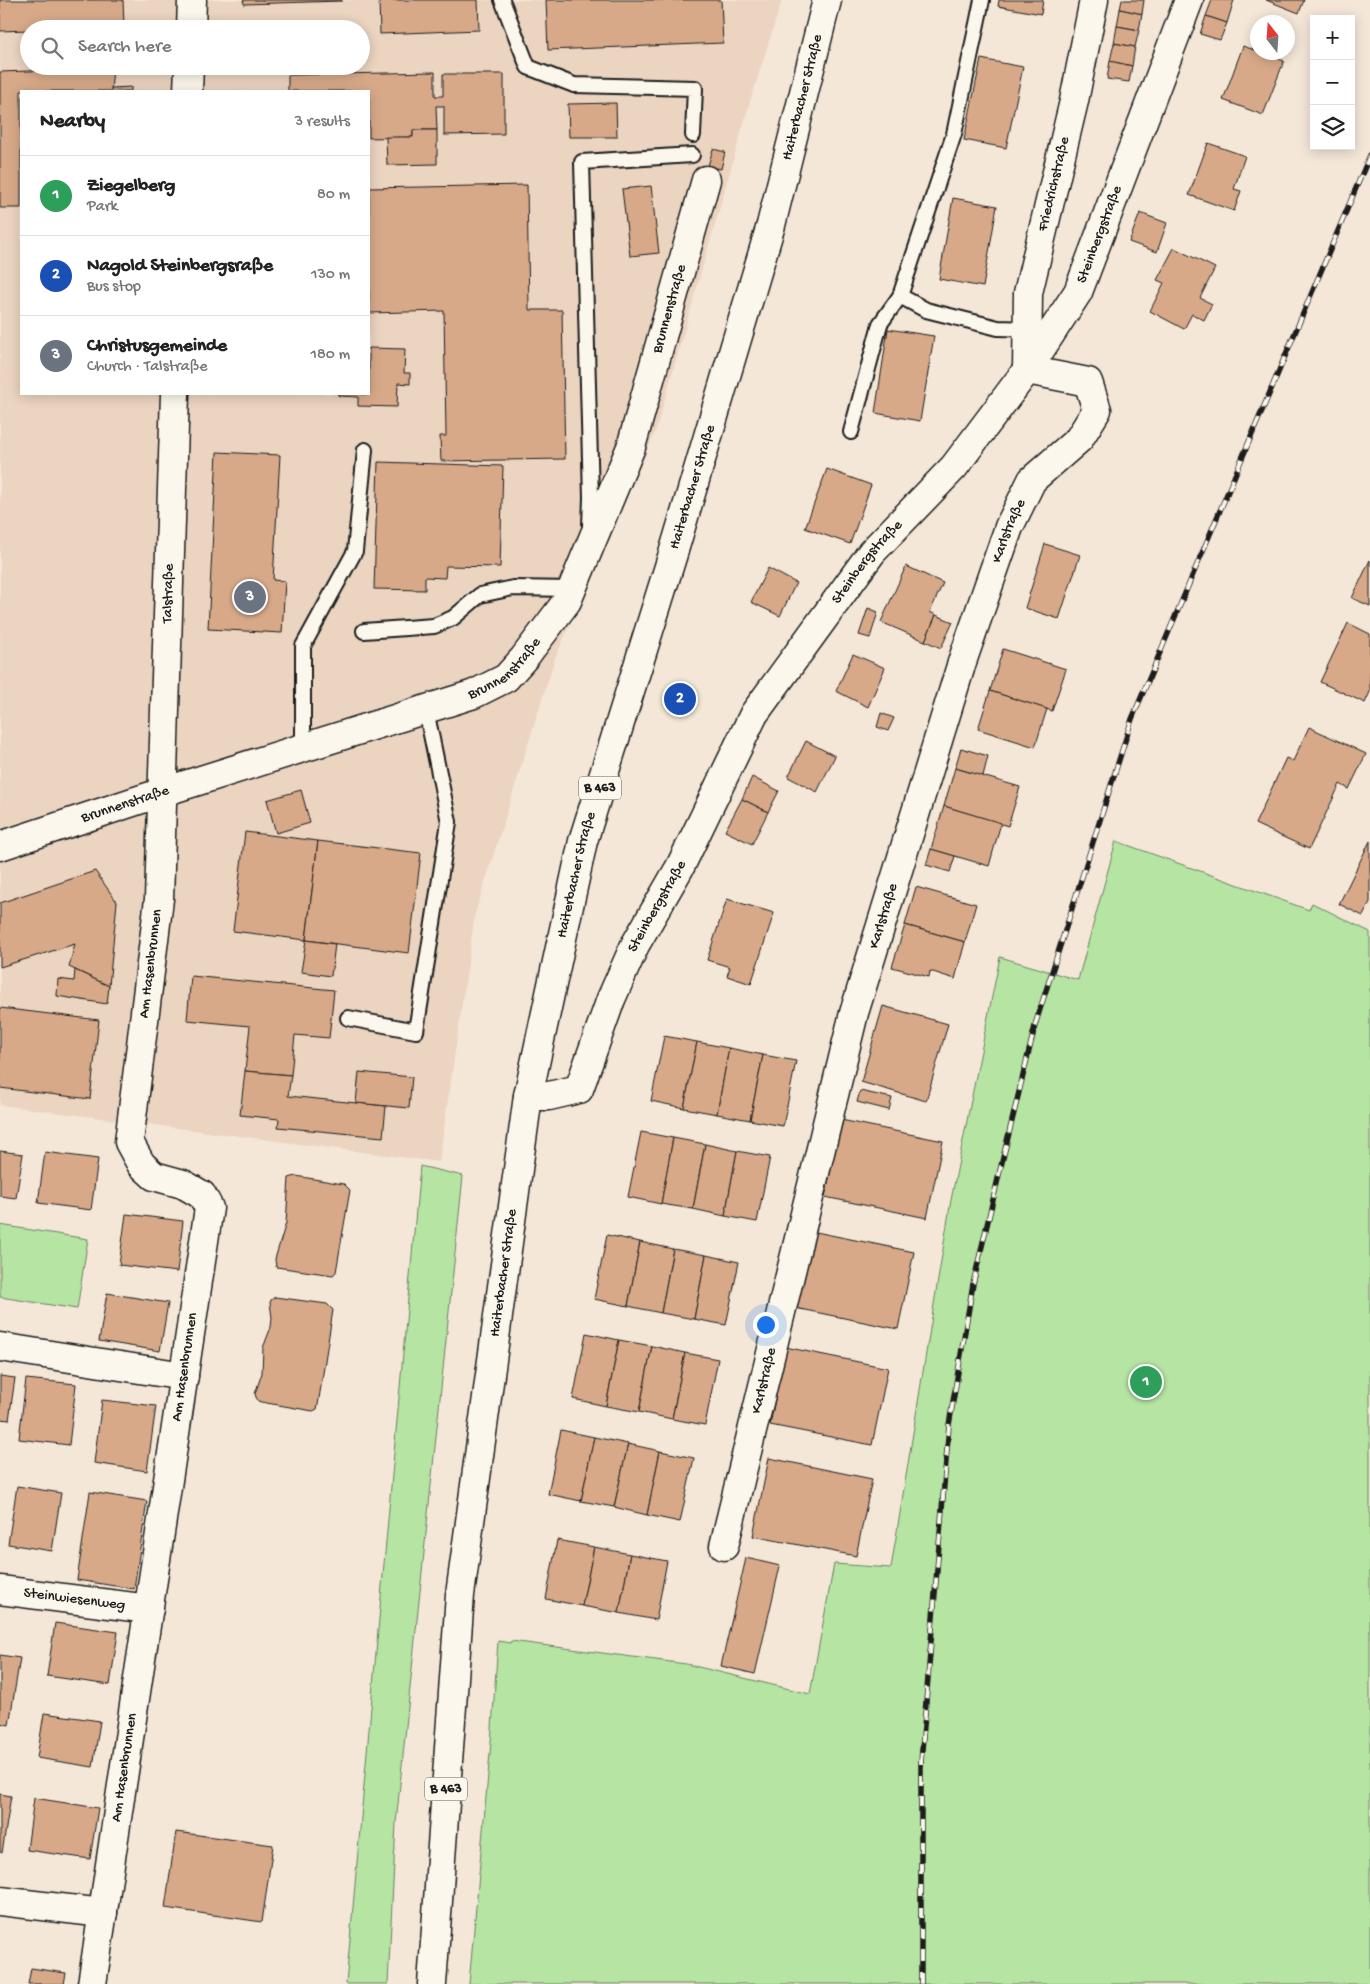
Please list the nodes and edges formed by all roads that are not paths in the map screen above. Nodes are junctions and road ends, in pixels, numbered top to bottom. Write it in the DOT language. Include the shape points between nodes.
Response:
graph roads {
  1 [pos="192,0"];
  2 [pos="502,0"];
  3 [pos="827,0"];
  4 [pos="982,0"];
  5 [pos="1094,0"];
  6 [pos="1188,0"];
  7 [pos="191,20"];
  8 [pos="189,75"];
  9 [pos="188,90"];
  10 [pos="693,135"];
  11 [pos="692,155"];
  12 [pos="706,180"];
  13 [pos="900,296"];
  14 [pos="1028,329"];
  15 [pos="1027,370"];
  16 [pos="175,395"];
  17 [pos="851,432"];
  18 [pos="365,450"];
  19 [pos="589,549"];
  20 [pos="572,589"];
  21 [pos="364,631"];
  22 [pos="426,710"];
  23 [pos="303,748"];
  24 [pos="163,792"];
  25 [pos="0,846"];
  26 [pos="348,1018"];
  27 [pos="528,1096"];
  28 [pos="0,1347"];
  29 [pos="184,1376"];
  30 [pos="724,1546"];
  31 [pos="0,1590"];
  32 [pos="149,1609"];
  33 [pos="0,1901"];
  34 [pos="103,1913"];
  35 [pos="92,1984"];
  36 [pos="432,1984"];
  1 -- 7 [label="street"];
  2 -- 10 [label="lane" via="528,67 574,85 695,88"];
  3 -- 27 [label="street, Haiterbacher Straße / B 463" via="771,225 672,558 583,841"];
  4 -- 13 [label="lane" via="954,134"];
  5 -- 14 [label="street, Friedrichstraße" via="1074,101 1028,293"];
  6 -- 15 [label="street, Steinbergstraße" via="1078,292"];
  8 -- 9 [label="street"];
  11 -- 19 [label="lane" via="582,162 591,497"];
  12 -- 19 [label="street, Brunnenstraße" via="631,446"];
  13 -- 14 [label="lane" via="926,310 998,328"];
  13 -- 17 [label="lane" via="880,324"];
  14 -- 15 [label="street, Friedrichstraße"];
  15 -- 27 [label="street, Steinbergstraße" via="954,467 872,552 754,714 680,867 635,945 579,1089 549,1096"];
  15 -- 30 [label="street, Karlstraße" via="1088,382 1097,410 1079,440 1032,480 1009,527 963,659 854,1013"];
  16 -- 24 [label="street, Talstraße"];
  18 -- 23 [label="lane" via="355,551 303,646"];
  19 -- 20 [label="street, Brunnenstraße"];
  20 -- 21 [label="lane" via="512,588 480,596 453,618 434,626"];
  20 -- 22 [label="street, Brunnenstraße" via="567,601 506,678 474,694"];
  22 -- 23 [label="street, Brunnenstraße"];
  22 -- 26 [label="lane" via="449,822 416,1031"];
  23 -- 24 [label="street, Brunnenstraße"];
  24 -- 25 [label="street, Brunnenstraße"];
  24 -- 29 [label="street, Am Hasenbrunnen" via="159,899 129,1142 142,1164 154,1176 183,1184 202,1195 209,1208"];
  27 -- 36 [label="street, Haiterbacher Straße / B 463" via="460,1595"];
  28 -- 29 [label="street"];
  29 -- 32 [label="street, Am Hasenbrunnen"];
  31 -- 32 [label="street, Steinwiesenweg"];
  32 -- 34 [label="street, Am Hasenbrunnen"];
  33 -- 34 [label="street"];
  34 -- 35 [label="street, Am Hasenbrunnen"];
}
